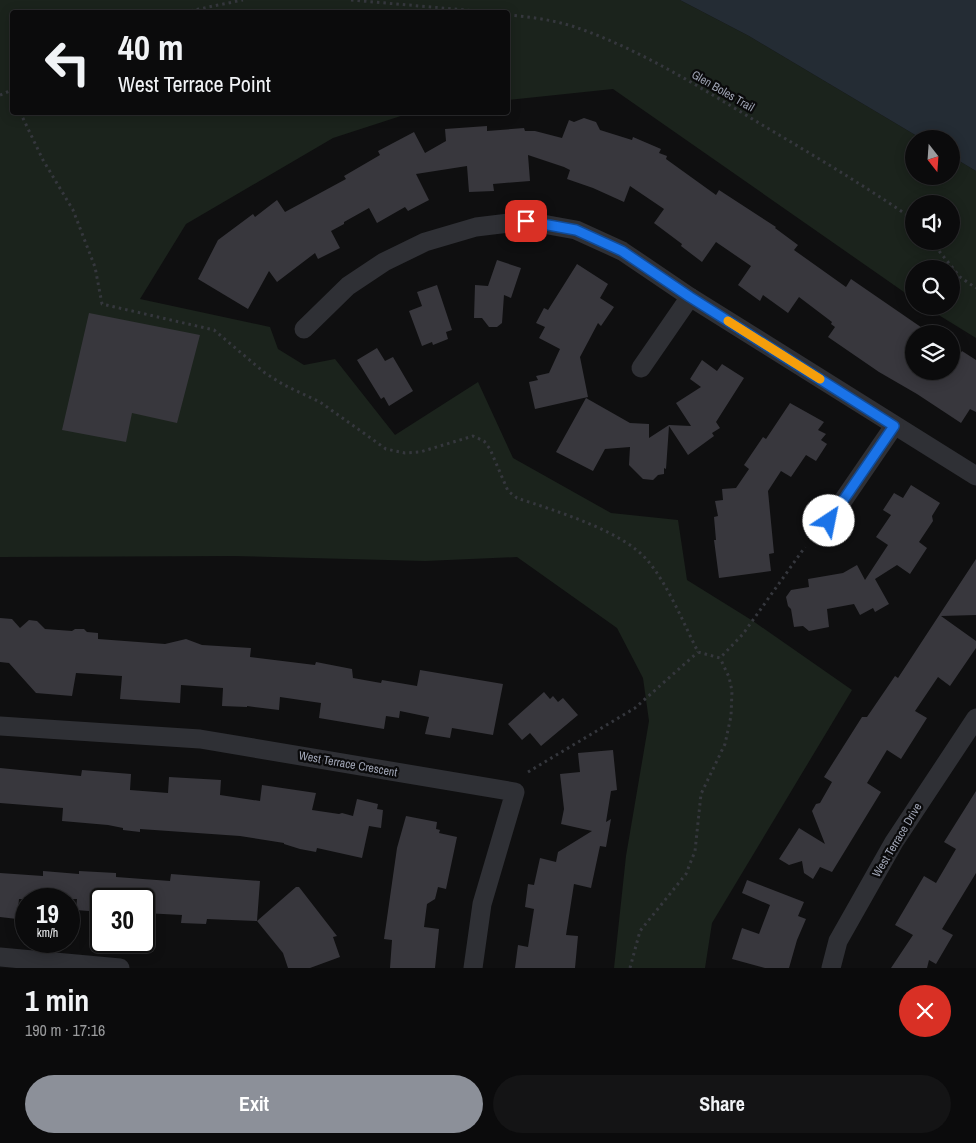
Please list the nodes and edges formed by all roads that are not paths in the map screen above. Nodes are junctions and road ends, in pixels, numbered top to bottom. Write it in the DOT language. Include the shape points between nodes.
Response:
graph roads {
  1 [pos="690,297"];
  2 [pos="304,330"];
  3 [pos="641,368"];
  4 [pos="894,426"];
  5 [pos="976,476"];
  6 [pos="829,521"];
  7 [pos="976,718"];
  8 [pos="0,726"];
  9 [pos="0,957"];
  10 [pos="120,968"];
  11 [pos="472,968"];
  12 [pos="831,968"];
  1 -- 2 [label="street" via="607,244 576,230 526,221 476,227 425,242 384,262 348,286"];
  1 -- 3 [label="street"];
  1 -- 4 [label="street"];
  4 -- 5 [label="street"];
  4 -- 6 [label="street"];
  7 -- 12 [label="street, West Terrace Drive" via="894,842 838,942"];
  8 -- 11 [label="street, West Terrace Crescent" via="200,739 515,792 482,904"];
  9 -- 10 [label="street"];
}
